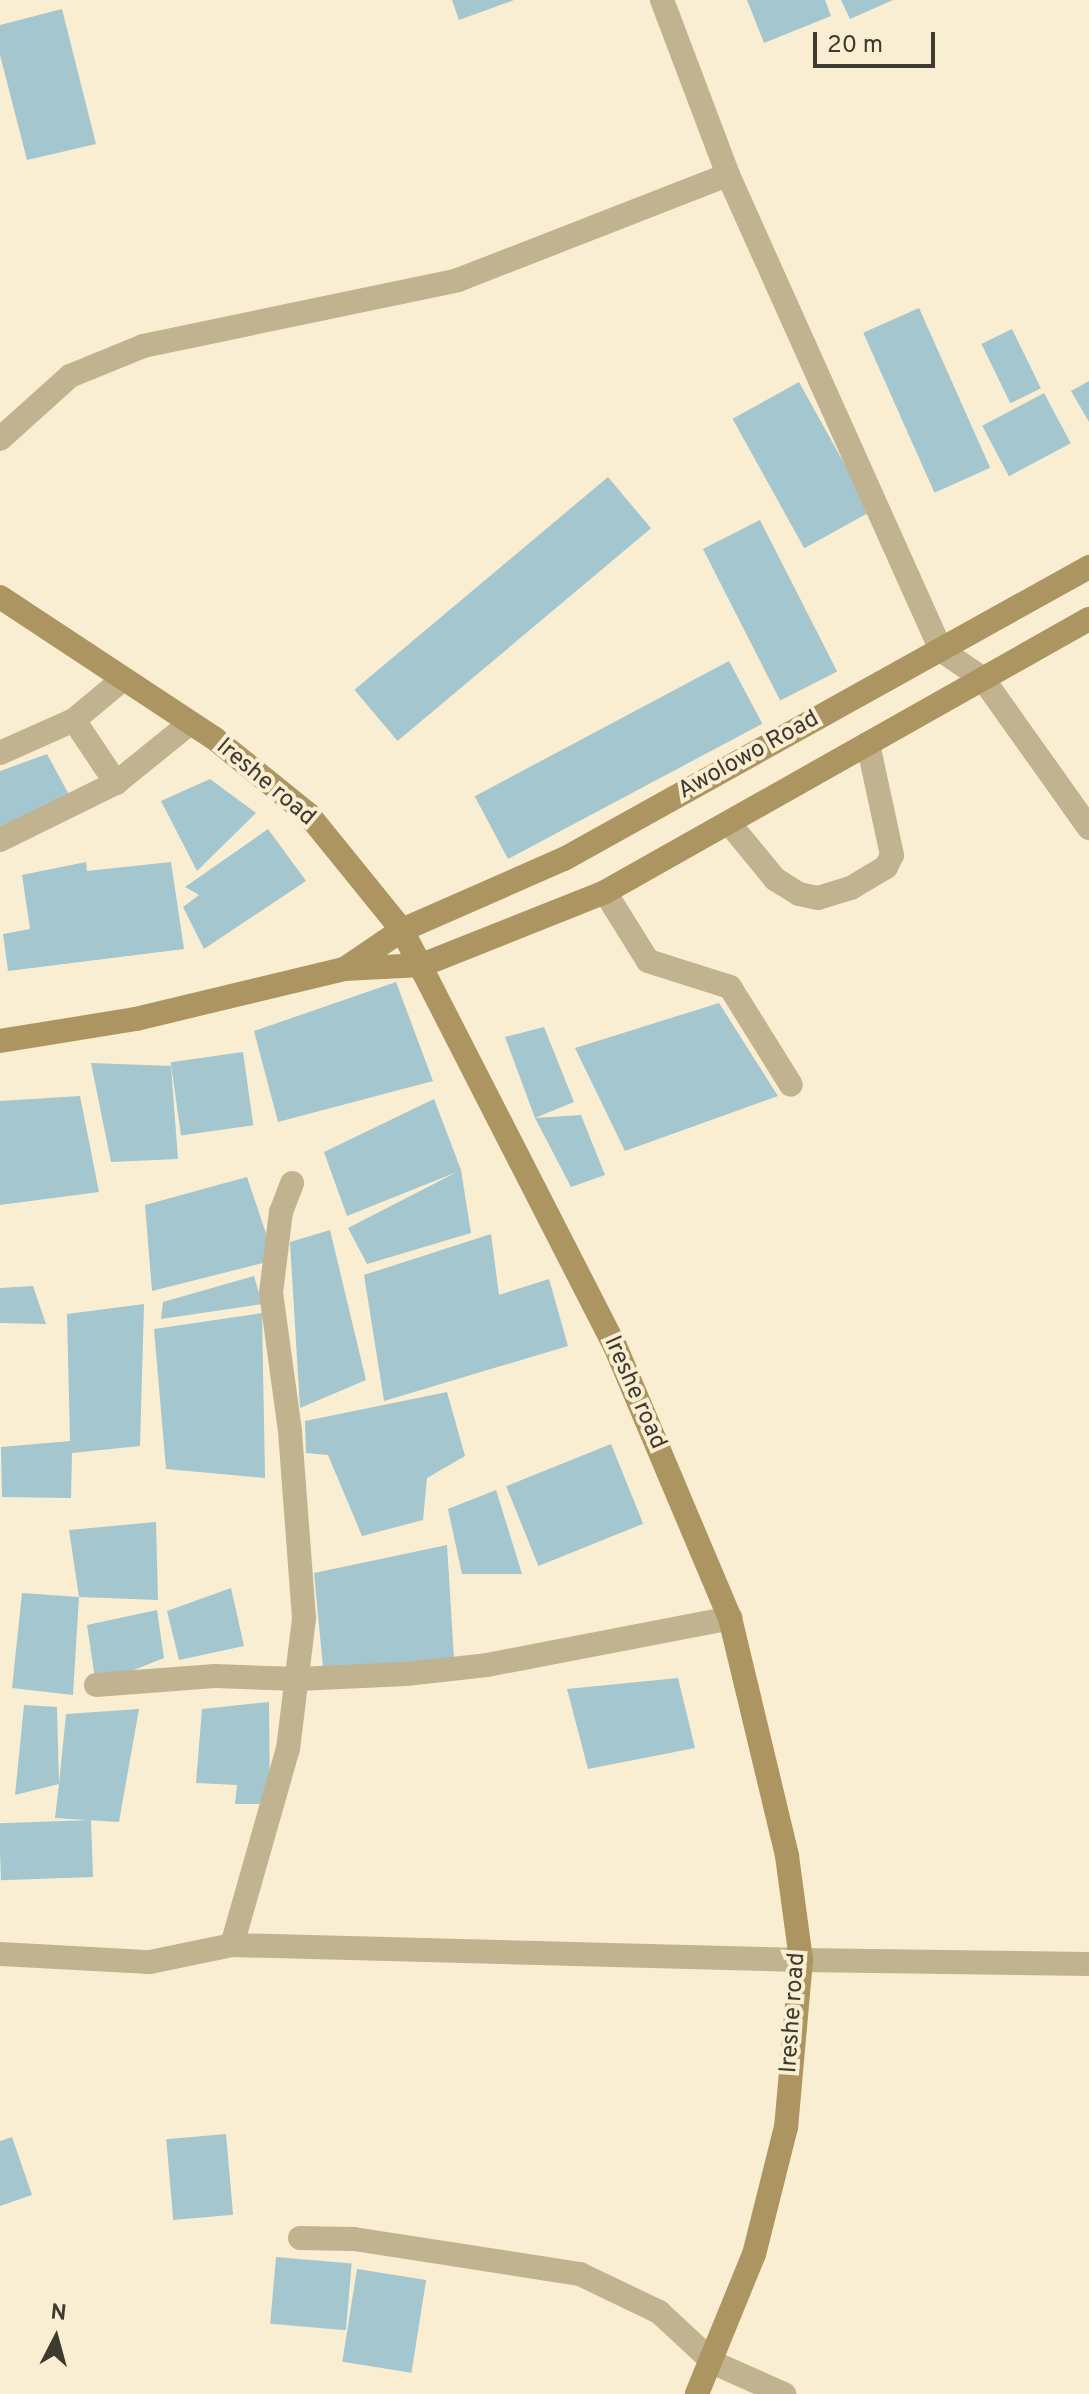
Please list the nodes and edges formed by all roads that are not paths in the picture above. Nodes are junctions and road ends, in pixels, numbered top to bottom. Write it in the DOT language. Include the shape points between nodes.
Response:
graph roads {
  1 [pos="662,0"];
  2 [pos="728,175"];
  3 [pos="0,439"];
  4 [pos="1089,567"];
  5 [pos="0,597"];
  6 [pos="1089,619"];
  7 [pos="941,650"];
  8 [pos="983,679"];
  9 [pos="122,680"];
  10 [pos="74,720"];
  11 [pos="190,723"];
  12 [pos="868,744"];
  13 [pos="0,753"];
  14 [pos="116,783"];
  15 [pos="729,823"];
  16 [pos="1089,828"];
  17 [pos="0,840"];
  18 [pos="605,892"];
  19 [pos="402,930"];
  20 [pos="422,965"];
  21 [pos="344,969"];
  22 [pos="0,1041"];
  23 [pos="791,1085"];
  24 [pos="292,1183"];
  25 [pos="730,1618"];
  26 [pos="298,1679"];
  27 [pos="96,1685"];
  28 [pos="232,1945"];
  29 [pos="0,1954"];
  30 [pos="801,1960"];
  31 [pos="1089,1964"];
  32 [pos="300,2238"];
  33 [pos="714,2363"];
  34 [pos="697,2394"];
  35 [pos="784,2394"];
  1 -- 2 [label="street"];
  2 -- 3 [label="street" via="458,280 143,346 70,376"];
  2 -- 7 [label="street"];
  4 -- 7 [label="main road, Awolowo Road"];
  5 -- 9 [label="main road, Ireshe road"];
  6 -- 8 [label="main road, Awolowo Road"];
  7 -- 8 [label="street"];
  7 -- 19 [label="main road, Awolowo Road" via="564,859"];
  8 -- 12 [label="main road, Awolowo Road"];
  8 -- 16 [label="street"];
  9 -- 10 [label="street"];
  9 -- 11 [label="main road, Ireshe road"];
  10 -- 13 [label="street"];
  10 -- 14 [label="street"];
  11 -- 14 [label="street"];
  11 -- 19 [label="main road, Ireshe road" via="308,814"];
  12 -- 15 [label="main road, Awolowo Road"];
  12 -- 15 [label="street" via="892,855 886,867 851,888 818,898 799,894 775,879"];
  14 -- 17 [label="street"];
  15 -- 18 [label="main road, Awolowo Road"];
  18 -- 20 [label="main road, Awolowo Road"];
  18 -- 23 [label="street" via="648,961 730,987"];
  19 -- 20 [label="main road, Ireshe road"];
  19 -- 21 [label="main road, Awolowo Road"];
  20 -- 21 [label="main road, Awolowo Road"];
  20 -- 25 [label="main road, Ireshe road" via="615,1346"];
  21 -- 22 [label="main road" via="136,1019"];
  24 -- 26 [label="street" via="281,1212 271,1293 299,1520 304,1618"];
  25 -- 26 [label="street" via="487,1665"];
  25 -- 30 [label="main road, Ireshe road" via="787,1856"];
  26 -- 27 [label="street" via="215,1676"];
  26 -- 28 [label="street" via="288,1749"];
  28 -- 29 [label="street" via="150,1962"];
  28 -- 30 [label="street"];
  30 -- 31 [label="street"];
  30 -- 33 [label="main road, Ireshe road" via="786,2127 754,2254"];
  32 -- 33 [label="street" via="354,2239 580,2274 659,2312"];
  33 -- 34 [label="main road, Ireshe road"];
  33 -- 35 [label="street"];
}
